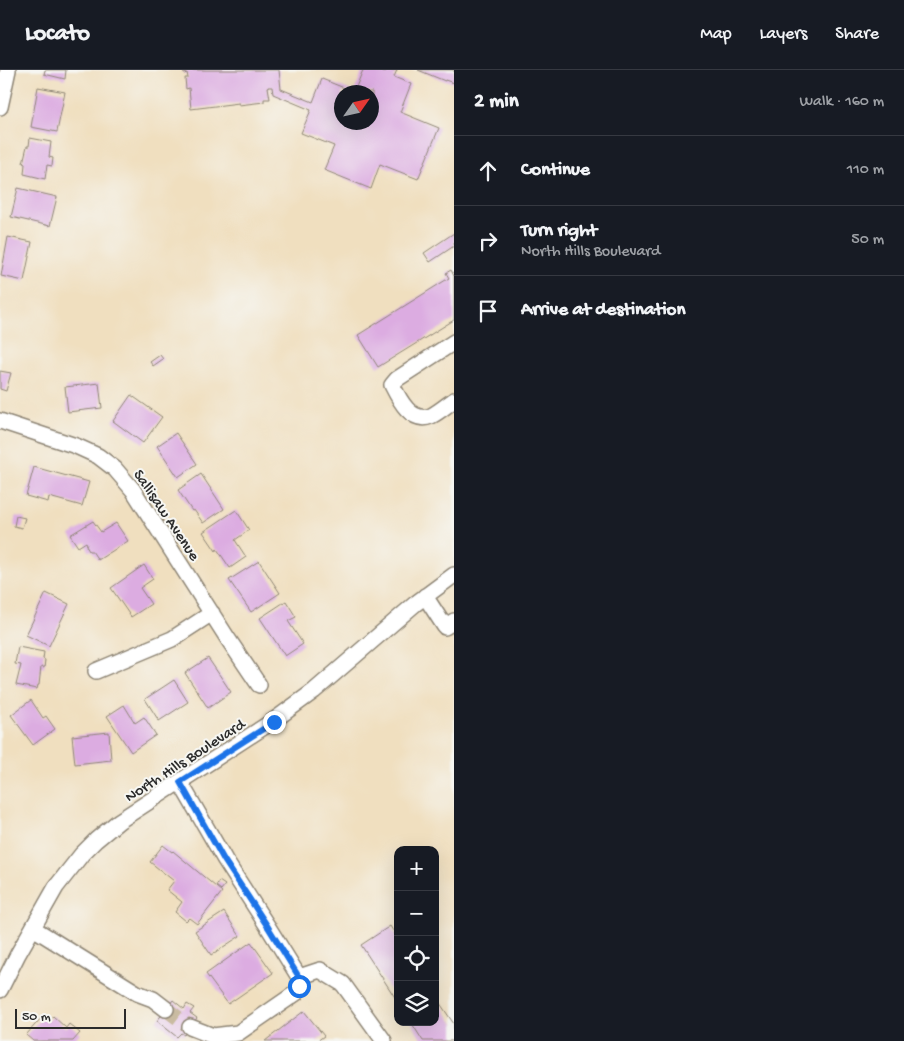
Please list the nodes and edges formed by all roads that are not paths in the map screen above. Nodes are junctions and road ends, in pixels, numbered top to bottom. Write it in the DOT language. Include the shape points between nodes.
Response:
graph roads {
  1 [pos="8,70"];
  2 [pos="0,107"];
  3 [pos="454,342"];
  4 [pos="454,400"];
  5 [pos="0,421"];
  6 [pos="454,575"];
  7 [pos="425,596"];
  8 [pos="212,613"];
  9 [pos="454,621"];
  10 [pos="96,671"];
  11 [pos="259,685"];
  12 [pos="180,782"];
  13 [pos="33,928"];
  14 [pos="299,977"];
  15 [pos="0,990"];
  16 [pos="166,1009"];
  17 [pos="190,1027"];
  18 [pos="384,1041"];
  1 -- 2 [label="street"];
  3 -- 4 [label="street" via="392,385 401,402 414,415 431,416"];
  5 -- 8 [label="street, Sallisaw Avenue" via="76,446 98,456 115,469 133,490"];
  6 -- 7 [label="street, North Hills Boulevard"];
  7 -- 9 [label="street" via="445,627"];
  7 -- 12 [label="street, North Hills Boulevard" via="274,722"];
  8 -- 10 [label="street" via="172,639"];
  8 -- 11 [label="street, Sallisaw Avenue"];
  12 -- 13 [label="street, North Hills Boulevard" via="119,821 96,840 56,888"];
  12 -- 14 [label="street" via="224,860"];
  13 -- 15 [label="street, North Hills Boulevard"];
  13 -- 16 [label="street"];
  14 -- 17 [label="street" via="296,993 238,1033 213,1036"];
  14 -- 18 [label="street" via="320,970 343,984"];
}
